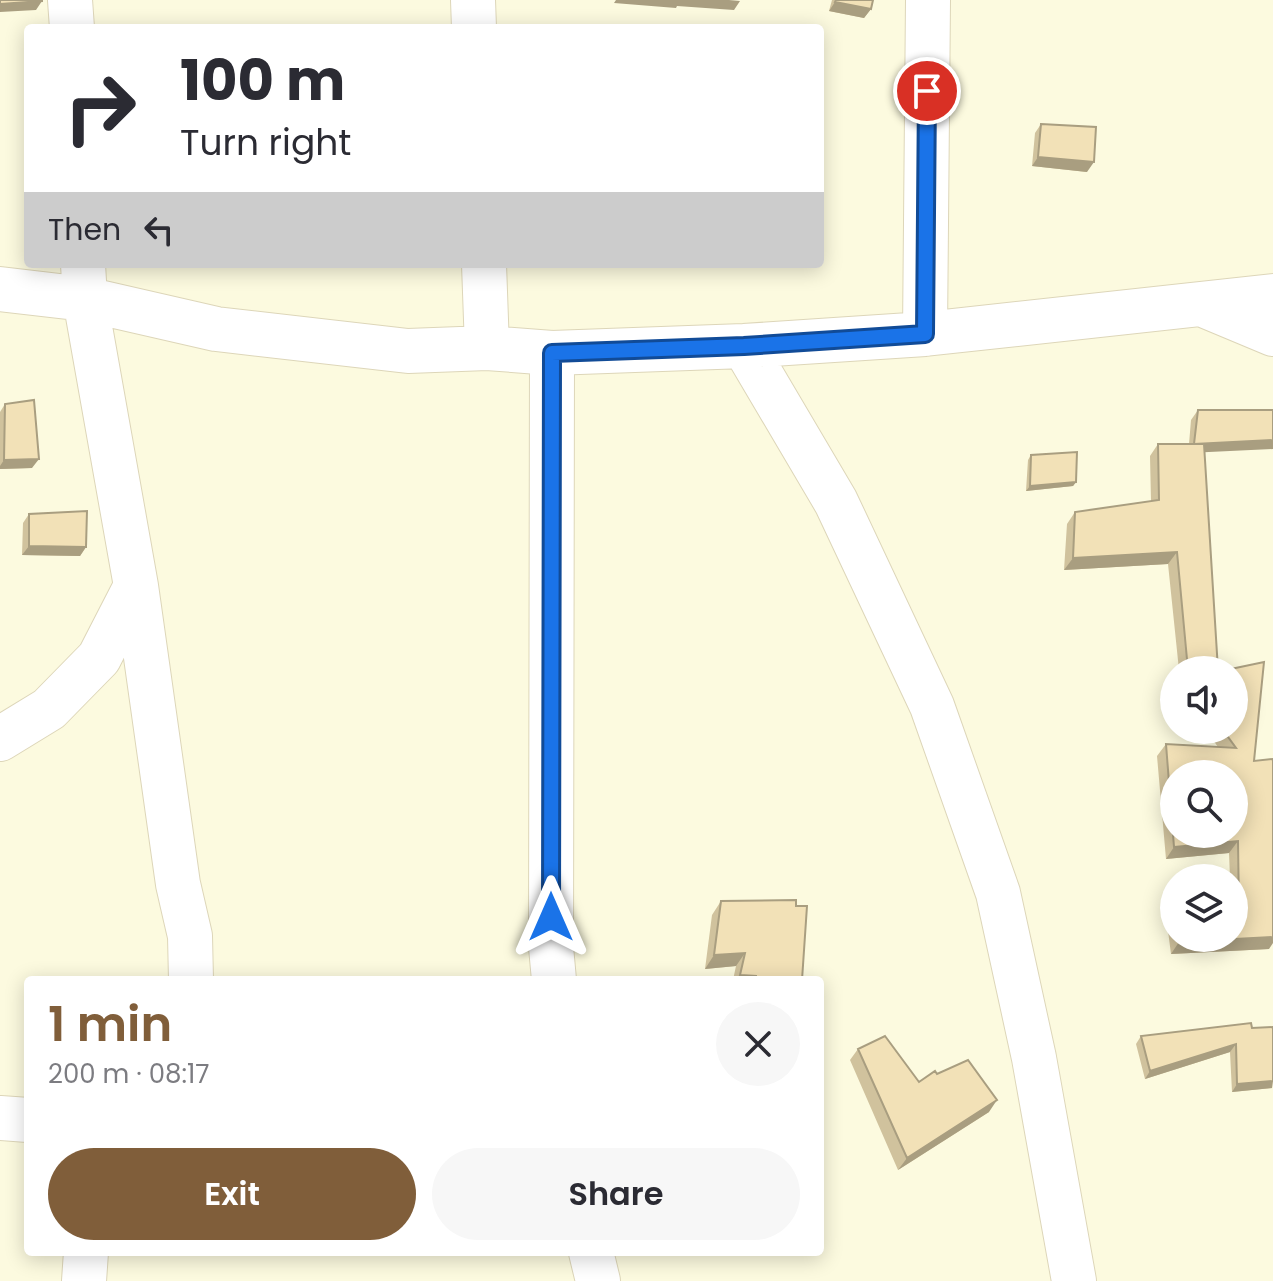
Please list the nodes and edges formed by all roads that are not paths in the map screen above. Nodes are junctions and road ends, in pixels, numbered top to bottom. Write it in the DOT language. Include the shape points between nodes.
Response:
graph roads {
  1 [pos="70,0"];
  2 [pos="473,0"];
  3 [pos="928,0"];
  4 [pos="72,24"];
  5 [pos="474,24"];
  6 [pos="484,268"];
  7 [pos="84,282"];
  8 [pos="0,289"];
  9 [pos="1273,296"];
  10 [pos="1204,305"];
  11 [pos="925,334"];
  12 [pos="1273,334"];
  13 [pos="744,346"];
  14 [pos="487,348"];
  15 [pos="552,353"];
  16 [pos="136,586"];
  17 [pos="0,739"];
  18 [pos="191,976"];
  19 [pos="554,976"];
  20 [pos="0,1118"];
  21 [pos="24,1120"];
  22 [pos="86,1256"];
  23 [pos="592,1256"];
  24 [pos="84,1281"];
  25 [pos="598,1281"];
  26 [pos="1074,1281"];
  1 -- 4 [label="street"];
  2 -- 5 [label="street"];
  3 -- 11 [label="street"];
  6 -- 14 [label="street"];
  7 -- 8 [label="street"];
  7 -- 14 [label="street" via="216,329 408,351"];
  7 -- 16 [label="street"];
  9 -- 10 [label="street"];
  10 -- 11 [label="street"];
  10 -- 12 [label="street"];
  11 -- 13 [label="street"];
  13 -- 15 [label="street"];
  13 -- 26 [label="street" via="842,516 932,706 983,850 998,893 1034,1058"];
  14 -- 15 [label="street"];
  15 -- 19 [label="street"];
  16 -- 17 [label="street" via="99,658 49,709"];
  16 -- 18 [label="street" via="190,936"];
  20 -- 21 [label="street"];
  22 -- 24 [label="street"];
  23 -- 25 [label="street"];
}
